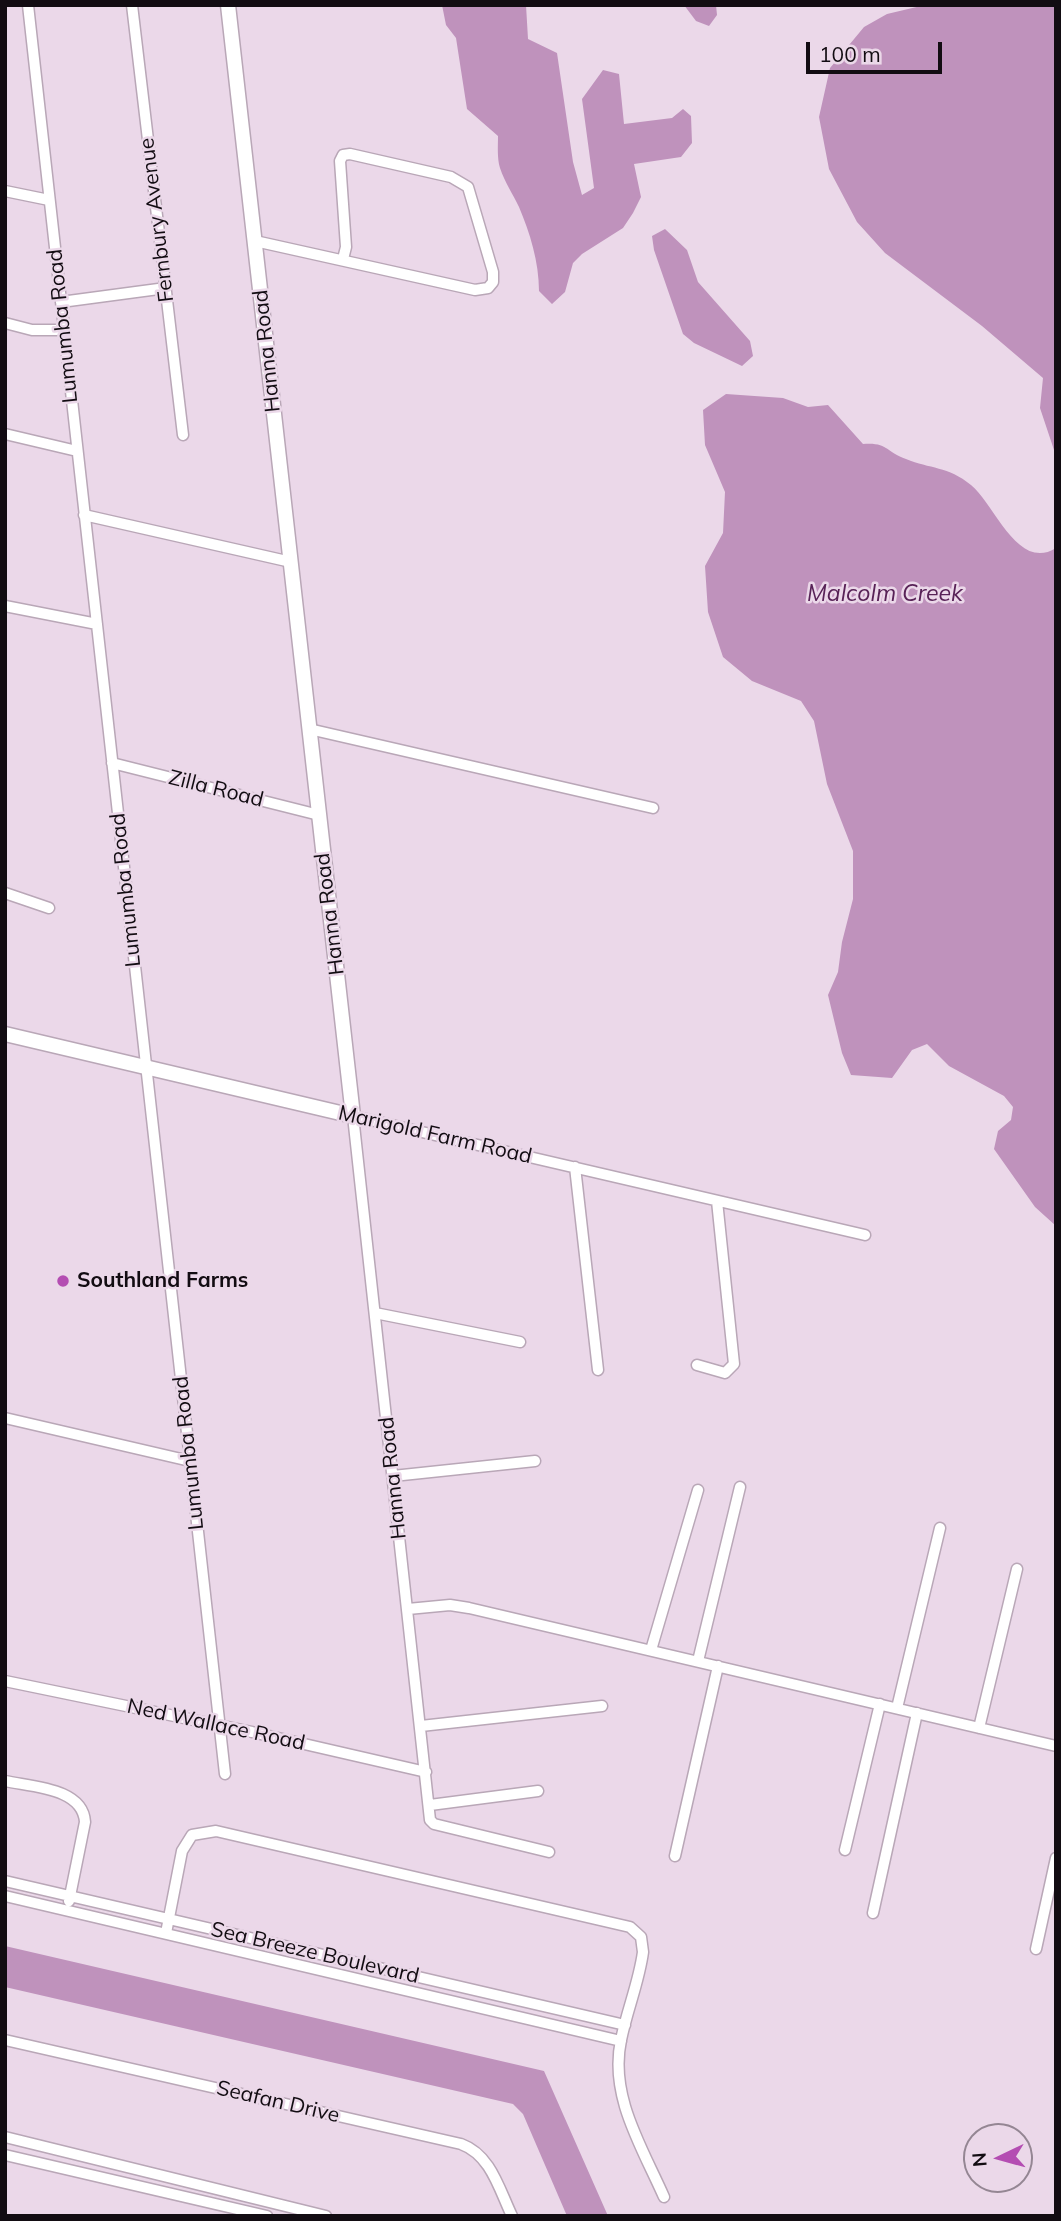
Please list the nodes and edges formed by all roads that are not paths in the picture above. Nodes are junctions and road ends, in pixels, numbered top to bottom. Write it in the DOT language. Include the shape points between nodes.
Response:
graph roads {
  1 [pos="28,5"];
  2 [pos="132,5"];
  3 [pos="228,5"];
  4 [pos="5,191"];
  5 [pos="49,200"];
  6 [pos="255,241"];
  7 [pos="343,258"];
  8 [pos="166,288"];
  9 [pos="61,302"];
  10 [pos="5,323"];
  11 [pos="64,330"];
  12 [pos="5,434"];
  13 [pos="183,435"];
  14 [pos="78,452"];
  15 [pos="85,515"];
  16 [pos="291,562"];
  17 [pos="5,606"];
  18 [pos="97,624"];
  19 [pos="309,729"];
  20 [pos="112,763"];
  21 [pos="653,808"];
  22 [pos="319,815"];
  23 [pos="5,893"];
  24 [pos="50,908"];
  25 [pos="5,1034"];
  26 [pos="146,1067"];
  27 [pos="353,1116"];
  28 [pos="575,1167"];
  29 [pos="717,1200"];
  30 [pos="865,1235"];
  31 [pos="375,1313"];
  32 [pos="520,1342"];
  33 [pos="697,1366"];
  34 [pos="598,1370"];
  35 [pos="5,1418"];
  36 [pos="190,1461"];
  37 [pos="535,1461"];
  38 [pos="393,1476"];
  39 [pos="740,1487"];
  40 [pos="698,1490"];
  41 [pos="940,1528"];
  42 [pos="1017,1569"];
  43 [pos="408,1609"];
  44 [pos="651,1650"];
  45 [pos="698,1661"];
  46 [pos="718,1666"];
  47 [pos="5,1681"];
  48 [pos="880,1704"];
  49 [pos="602,1706"];
  50 [pos="897,1708"];
  51 [pos="917,1713"];
  52 [pos="219,1725"];
  53 [pos="421,1726"];
  54 [pos="978,1728"];
  55 [pos="1056,1746"];
  56 [pos="426,1772"];
  57 [pos="225,1774"];
  58 [pos="5,1781"];
  59 [pos="538,1791"];
  60 [pos="430,1805"];
  61 [pos="845,1850"];
  62 [pos="549,1852"];
  63 [pos="675,1856"];
  64 [pos="1056,1858"];
  65 [pos="5,1881"];
  66 [pos="5,1896"];
  67 [pos="70,1896"];
  68 [pos="66,1910"];
  69 [pos="873,1913"];
  70 [pos="169,1919"];
  71 [pos="166,1933"];
  72 [pos="1036,1949"];
  73 [pos="625,2025"];
  74 [pos="5,2040"];
  75 [pos="621,2041"];
  76 [pos="5,2137"];
  77 [pos="5,2155"];
  78 [pos="664,2197"];
  79 [pos="267,2216"];
  80 [pos="326,2216"];
  81 [pos="512,2216"];
  1 -- 5 [label="street, Lumumba Road"];
  2 -- 8 [label="street, Fernbury Avenue"];
  3 -- 6 [label="street, Hanna Road"];
  4 -- 5 [label="street"];
  5 -- 9 [label="street, Lumumba Road"];
  6 -- 7 [label="street"];
  6 -- 16 [label="street, Hanna Road"];
  7 -- 7 [label="street" via="340,161 350,154 451,177 468,187 493,282 475,290"];
  8 -- 9 [label="street"];
  8 -- 13 [label="street, Fernbury Avenue"];
  9 -- 11 [label="street, Lumumba Road"];
  10 -- 11 [label="street" via="32,330"];
  11 -- 14 [label="street, Lumumba Road"];
  12 -- 14 [label="street"];
  14 -- 15 [label="street, Lumumba Road"];
  15 -- 16 [label="street"];
  15 -- 18 [label="street, Lumumba Road"];
  16 -- 19 [label="street, Hanna Road"];
  17 -- 18 [label="street"];
  18 -- 20 [label="street, Lumumba Road"];
  19 -- 21 [label="street"];
  19 -- 22 [label="street, Hanna Road"];
  20 -- 22 [label="street, Zilla Road"];
  20 -- 26 [label="street, Lumumba Road"];
  22 -- 27 [label="street, Hanna Road"];
  23 -- 24 [label="street"];
  25 -- 26 [label="street, Marigold Farm Road"];
  26 -- 27 [label="street, Marigold Farm Road"];
  26 -- 36 [label="street, Lumumba Road"];
  27 -- 28 [label="street, Marigold Farm Road"];
  27 -- 31 [label="street, Hanna Road"];
  28 -- 29 [label="street, Marigold Farm Road"];
  28 -- 34 [label="street"];
  29 -- 30 [label="street, Marigold Farm Road"];
  29 -- 33 [label="street" via="734,1364 722,1373"];
  31 -- 32 [label="street"];
  31 -- 38 [label="street, Hanna Road"];
  35 -- 36 [label="street"];
  36 -- 52 [label="street, Lumumba Road"];
  37 -- 38 [label="street"];
  38 -- 43 [label="street, Hanna Road"];
  39 -- 45 [label="street"];
  40 -- 44 [label="street"];
  41 -- 50 [label="street"];
  42 -- 54 [label="street"];
  43 -- 44 [label="street" via="460,1606"];
  43 -- 53 [label="street, Hanna Road"];
  44 -- 45 [label="street"];
  45 -- 46 [label="street"];
  46 -- 48 [label="street"];
  46 -- 63 [label="street"];
  47 -- 52 [label="street, Ned Wallace Road"];
  48 -- 50 [label="street"];
  48 -- 61 [label="street"];
  49 -- 53 [label="street"];
  50 -- 51 [label="street"];
  51 -- 54 [label="street"];
  51 -- 69 [label="street"];
  52 -- 56 [label="street, Ned Wallace Road"];
  52 -- 57 [label="street, Lumumba Road"];
  53 -- 56 [label="street, Hanna Road"];
  54 -- 55 [label="street"];
  56 -- 60 [label="street, Hanna Road"];
  58 -- 67 [label="street" via="68,1796 85,1811"];
  59 -- 60 [label="street"];
  60 -- 62 [label="street, Hanna Road" via="432,1823"];
  64 -- 72 [label="street"];
  65 -- 67 [label="street, Sea Breeze Boulevard"];
  66 -- 68 [label="street, Sea Breeze Boulevard"];
  67 -- 68 [label="street"];
  67 -- 70 [label="street, Sea Breeze Boulevard"];
  68 -- 71 [label="street, Sea Breeze Boulevard"];
  70 -- 71 [label="street"];
  70 -- 73 [label="street, Sea Breeze Boulevard"];
  70 -- 73 [label="street" via="186,1843 192,1835 216,1831 623,1924 636,1931 643,1944"];
  71 -- 75 [label="street, Sea Breeze Boulevard"];
  73 -- 75 [label="street"];
  74 -- 81 [label="street, Seafan Drive" via="461,2144 485,2159"];
  75 -- 78 [label="street" via="620,2098"];
  76 -- 80 [label="street"];
  77 -- 79 [label="street"];
}
